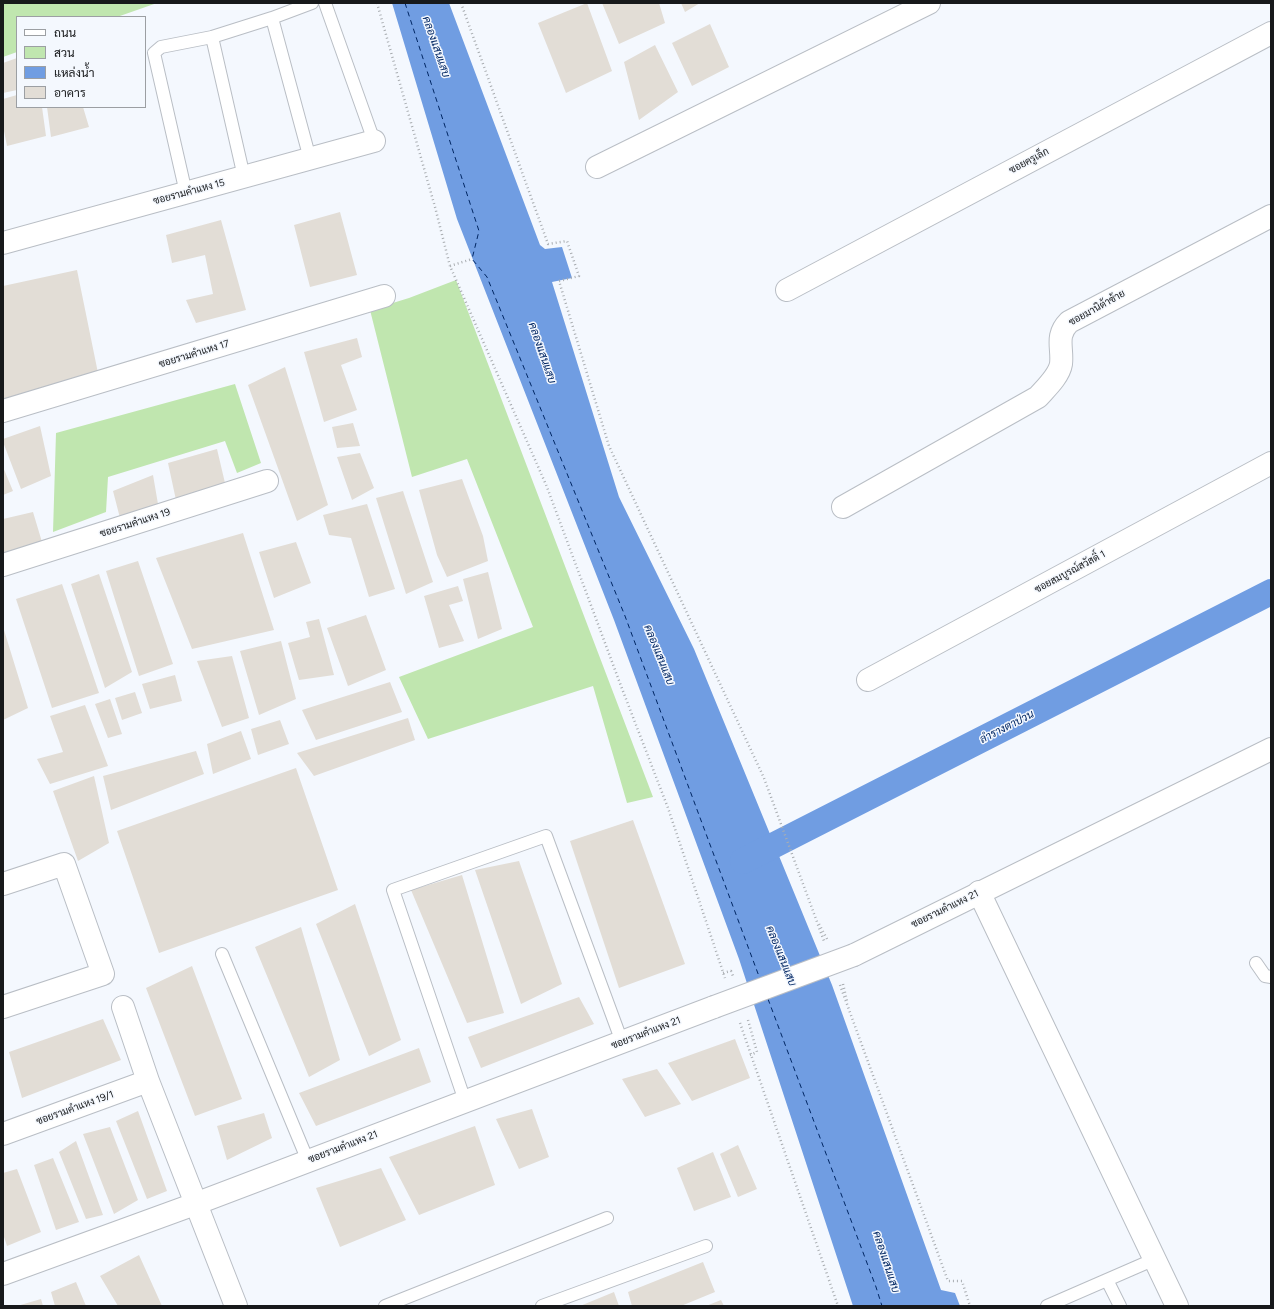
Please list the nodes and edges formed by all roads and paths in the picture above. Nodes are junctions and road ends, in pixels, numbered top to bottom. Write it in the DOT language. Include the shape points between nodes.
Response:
graph roads {
  1 [pos="312,3"];
  2 [pos="325,3"];
  3 [pos="377,3"];
  4 [pos="461,3"];
  5 [pos="928,3"];
  6 [pos="272,18"];
  7 [pos="1271,33"];
  8 [pos="212,37"];
  9 [pos="374,142"];
  10 [pos="310,159"];
  11 [pos="596,167"];
  12 [pos="244,177"];
  13 [pos="186,193"];
  14 [pos="1271,216"];
  15 [pos="3,243"];
  16 [pos="472,259"];
  17 [pos="450,266"];
  18 [pos="787,290"];
  19 [pos="384,296"];
  20 [pos="3,411"];
  21 [pos="1271,463"];
  22 [pos="267,481"];
  23 [pos="844,507"];
  24 [pos="3,565"];
  25 [pos="868,680"];
  26 [pos="1271,749"];
  27 [pos="3,884"];
  28 [pos="980,892"];
  29 [pos="825,944"];
  30 [pos="222,954"];
  31 [pos="1256,963"];
  32 [pos="1271,977"];
  33 [pos="726,980"];
  34 [pos="839,982"];
  35 [pos="741,997"];
  36 [pos="3,1007"];
  37 [pos="123,1007"];
  38 [pos="739,1021"];
  39 [pos="622,1042"];
  40 [pos="750,1055"];
  41 [pos="148,1081"];
  42 [pos="465,1101"];
  43 [pos="3,1134"];
  44 [pos="308,1161"];
  45 [pos="195,1204"];
  46 [pos="607,1218"];
  47 [pos="706,1246"];
  48 [pos="1155,1260"];
  49 [pos="3,1274"];
  50 [pos="1107,1280"];
  51 [pos="236,1306"];
  52 [pos="385,1306"];
  53 [pos="542,1306"];
  54 [pos="838,1306"];
  55 [pos="970,1306"];
  56 [pos="1047,1306"];
  57 [pos="1120,1306"];
  58 [pos="1177,1306"];
  1 -- 6 [label="lane"];
  2 -- 9 [label="lane"];
  3 -- 17 [label="path"];
  4 -- 29 [label="path" via="548,244 567,241 577,269 579,276 559,281 609,446 764,778"];
  5 -- 11 [label="street"];
  6 -- 8 [label="lane"];
  6 -- 10 [label="lane"];
  7 -- 18 [label="street, ซอยครูเล็ก"];
  8 -- 12 [label="lane"];
  8 -- 13 [label="lane" via="161,47 154,53"];
  9 -- 10 [label="street, ซอยรามคำแหง 15"];
  10 -- 12 [label="street, ซอยรามคำแหง 15"];
  12 -- 13 [label="street, ซอยรามคำแหง 15"];
  13 -- 15 [label="street, ซอยรามคำแหง 15"];
  14 -- 23 [label="street, ซอยมานิต้าซ้าย" via="1069,322 1062,330 1061,364 1050,383 1038,396"];
  16 -- 17 [label="path"];
  17 -- 33 [label="path" via="546,487 668,808"];
  19 -- 20 [label="street, ซอยรามคำแหง 17"];
  21 -- 25 [label="street, ซอยสมบูรณ์สวัสดิ์ 1"];
  22 -- 24 [label="street, ซอยรามคำแหง 19"];
  26 -- 28 [label="street, ซอยรามคำแหง 21"];
  27 -- 36 [label="street" via="64,864 103,974"];
  28 -- 35 [label="street, ซอยรามคำแหง 21, bridge" via="854,954"];
  28 -- 48 [label="street"];
  30 -- 44 [label="lane"];
  31 -- 32 [label="lane" via="1265,976"];
  34 -- 55 [label="path" via="948,1281 962,1281"];
  35 -- 39 [label="street, ซอยรามคำแหง 21, bridge"];
  35 -- 40 [label="path" via="757,1052"];
  37 -- 41 [label="street"];
  38 -- 40 [label="path"];
  39 -- 42 [label="street, ซอยรามคำแหง 21"];
  39 -- 42 [label="lane" via="546,836 393,890"];
  40 -- 54 [label="path"];
  41 -- 43 [label="street, ซอยรามคำแหง 19/1"];
  41 -- 45 [label="street"];
  42 -- 44 [label="street, ซอยรามคำแหง 21"];
  44 -- 45 [label="street, ซอยรามคำแหง 21"];
  45 -- 49 [label="street, ซอยรามคำแหง 21"];
  45 -- 51 [label="street"];
  46 -- 52 [label="lane"];
  47 -- 53 [label="lane"];
  48 -- 50 [label="lane"];
  48 -- 58 [label="street"];
  50 -- 56 [label="lane"];
  50 -- 57 [label="lane"];
}
